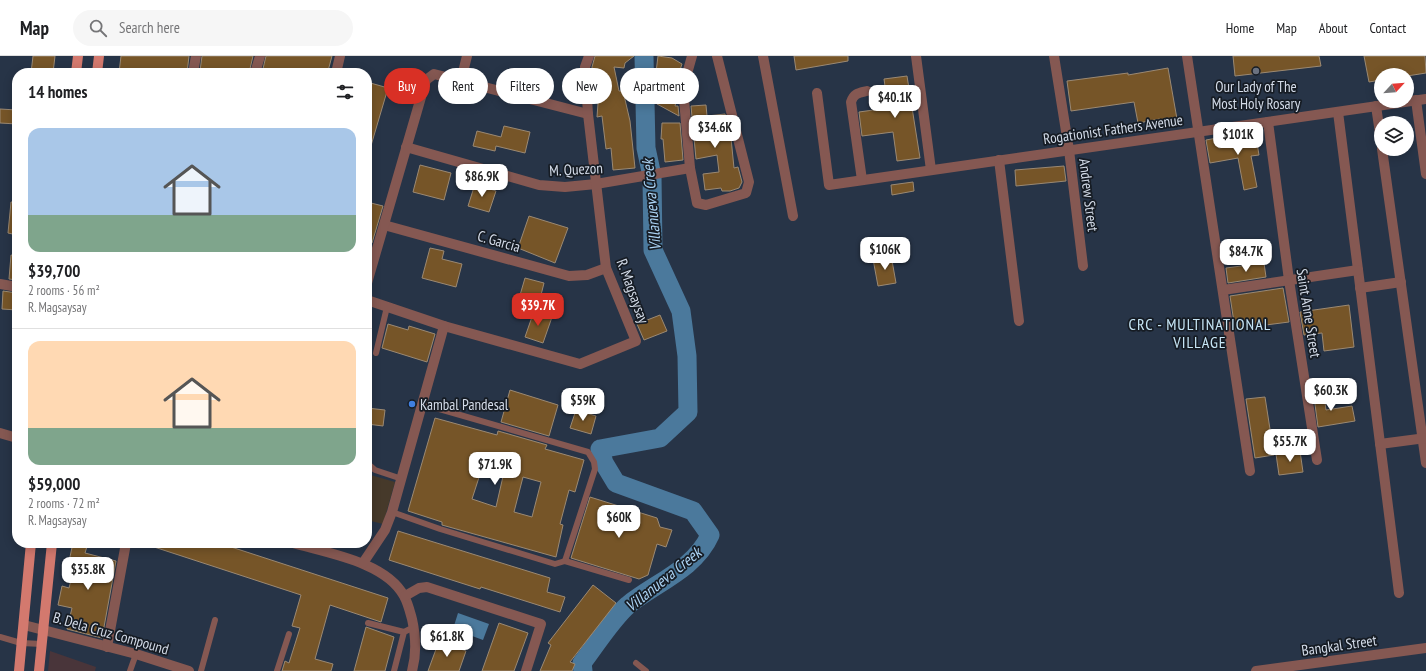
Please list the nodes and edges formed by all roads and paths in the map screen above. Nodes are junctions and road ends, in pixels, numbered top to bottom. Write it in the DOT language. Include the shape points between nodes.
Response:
graph roads {
  1 [pos="78,56"];
  2 [pos="99,56"];
  3 [pos="196,56"];
  4 [pos="260,56"];
  5 [pos="340,56"];
  6 [pos="467,56"];
  7 [pos="589,56"];
  8 [pos="692,56"];
  9 [pos="717,56"];
  10 [pos="763,56"];
  11 [pos="916,56"];
  12 [pos="1054,56"];
  13 [pos="1187,56"];
  14 [pos="77,68"];
  15 [pos="98,68"];
  16 [pos="194,68"];
  17 [pos="256,68"];
  18 [pos="337,68"];
  19 [pos="464,68"];
  20 [pos="438,75"];
  21 [pos="488,87"];
  22 [pos="868,91"];
  23 [pos="817,93"];
  24 [pos="1421,100"];
  25 [pos="1374,106"];
  26 [pos="1338,112"];
  27 [pos="588,114"];
  28 [pos="1268,122"];
  29 [pos="1199,132"];
  30 [pos="406,148"];
  31 [pos="1069,150"];
  32 [pos="1383,156"];
  33 [pos="999,160"];
  34 [pos="690,168"];
  35 [pos="931,170"];
  36 [pos="1426,174"];
  37 [pos="862,180"];
  38 [pos="596,184"];
  39 [pos="793,216"];
  40 [pos="384,225"];
  41 [pos="372,264"];
  42 [pos="1083,266"];
  43 [pos="606,268"];
  44 [pos="1358,270"];
  45 [pos="1289,280"];
  46 [pos="1401,282"];
  47 [pos="0,284"];
  48 [pos="12,286"];
  49 [pos="1360,288"];
  50 [pos="1223,290"];
  51 [pos="372,302"];
  52 [pos="387,306"];
  53 [pos="1019,321"];
  54 [pos="444,326"];
  55 [pos="376,353"];
  56 [pos="422,404"];
  57 [pos="0,433"];
  58 [pos="12,437"];
  59 [pos="1424,438"];
  60 [pos="1380,444"];
  61 [pos="1317,460"];
  62 [pos="1426,463"];
  63 [pos="372,468"];
  64 [pos="1250,471"];
  65 [pos="402,479"];
  66 [pos="392,512"];
  67 [pos="31,548"];
  68 [pos="52,548"];
  69 [pos="125,548"];
  70 [pos="310,548"];
  71 [pos="565,561"];
  72 [pos="363,563"];
  73 [pos="629,580"];
  74 [pos="1399,593"];
  75 [pos="405,596"];
  76 [pos="215,620"];
  77 [pos="368,624"];
  78 [pos="24,625"];
  79 [pos="414,627"];
  80 [pos="44,629"];
  81 [pos="404,632"];
  82 [pos="288,634"];
  83 [pos="0,637"];
  84 [pos="22,643"];
  85 [pos="42,644"];
  86 [pos="106,647"];
  87 [pos="1426,648"];
  88 [pos="136,654"];
  89 [pos="636,663"];
  90 [pos="19,671"];
  91 [pos="39,671"];
  92 [pos="130,671"];
  93 [pos="189,671"];
  94 [pos="201,671"];
  95 [pos="277,671"];
  96 [pos="394,671"];
  97 [pos="412,671"];
  98 [pos="526,671"];
  99 [pos="646,671"];
  100 [pos="1256,671"];
  1 -- 14 [label="main road"];
  2 -- 15 [label="main road"];
  3 -- 16 [label="street"];
  4 -- 17 [label="street"];
  5 -- 18 [label="street"];
  6 -- 19 [label="street"];
  7 -- 27 [label="street, R. Magsaysay" via="585,66"];
  8 -- 34 [label="street" via="683,88"];
  9 -- 34 [label="street" via="749,182 748,188 746,193 702,205 697,203"];
  10 -- 39 [label="street"];
  11 -- 35 [label="street"];
  12 -- 31 [label="street, Andrew Street"];
  13 -- 29 [label="street"];
  20 -- 30 [label="street" via="434,74 426,80"];
  21 -- 27 [label="street"];
  22 -- 37 [label="street" via="852,96 851,102"];
  23 -- 37 [label="street, Rogationist Fathers Avenue" via="829,185"];
  24 -- 36 [label="street"];
  25 -- 26 [label="street, Rogationist Fathers Avenue"];
  26 -- 28 [label="street, Rogationist Fathers Avenue"];
  26 -- 44 [label="street"];
  27 -- 38 [label="street, R. Magsaysay"];
  28 -- 29 [label="street, Rogationist Fathers Avenue"];
  28 -- 45 [label="street, Saint Anne Street"];
  29 -- 31 [label="street, Rogationist Fathers Avenue"];
  29 -- 50 [label="street"];
  30 -- 38 [label="street, M. Quezon" via="538,185 565,187"];
  30 -- 40 [label="street"];
  31 -- 33 [label="street, Rogationist Fathers Avenue"];
  31 -- 42 [label="street, Andrew Street"];
  32 -- 46 [label="street"];
  33 -- 35 [label="street, Rogationist Fathers Avenue"];
  33 -- 53 [label="street"];
  34 -- 38 [label="street, M. Quezon"];
  35 -- 37 [label="street, Rogationist Fathers Avenue"];
  38 -- 43 [label="street, R. Magsaysay"];
  40 -- 41 [label="street"];
  40 -- 43 [label="street, C. Garcia" via="569,276 587,275"];
  43 -- 54 [label="street, R. Magsaysay" via="636,341 580,364"];
  44 -- 45 [label="street"];
  44 -- 49 [label="street"];
  45 -- 50 [label="street"];
  45 -- 61 [label="street, Saint Anne Street"];
  46 -- 49 [label="street"];
  46 -- 59 [label="street"];
  47 -- 48 [label="street"];
  49 -- 60 [label="street"];
  50 -- 64 [label="street"];
  51 -- 52 [label="street, R. Magsaysay"];
  52 -- 54 [label="street, R. Magsaysay"];
  52 -- 55 [label="lane"];
  54 -- 56 [label="street"];
  56 -- 65 [label="street"];
  56 -- 71 [label="lane" via="588,452 595,469"];
  57 -- 58 [label="street"];
  59 -- 60 [label="street"];
  59 -- 62 [label="street"];
  60 -- 74 [label="street"];
  63 -- 65 [label="lane"];
  65 -- 66 [label="street"];
  66 -- 71 [label="lane" via="555,564"];
  66 -- 72 [label="street" via="385,530"];
  67 -- 78 [label="main road"];
  68 -- 80 [label="main road"];
  69 -- 86 [label="street"];
  70 -- 72 [label="street"];
  71 -- 73 [label="lane"];
  72 -- 75 [label="street" via="389,578"];
  75 -- 79 [label="street"];
  75 -- 98 [label="street" via="419,588 427,587 541,624"];
  76 -- 94 [label="lane"];
  77 -- 81 [label="lane"];
  78 -- 80 [label="street, B. Dela Cruz Compound"];
  78 -- 84 [label="main road"];
  79 -- 81 [label="lane"];
  79 -- 97 [label="street" via="416,642"];
  80 -- 85 [label="main road"];
  80 -- 86 [label="street, B. Dela Cruz Compound"];
  81 -- 96 [label="lane"];
  82 -- 95 [label="lane"];
  83 -- 84 [label="lane"];
  84 -- 85 [label="lane"];
  84 -- 90 [label="main road"];
  85 -- 91 [label="main road"];
  86 -- 88 [label="street, B. Dela Cruz Compound"];
  87 -- 100 [label="street, Bangkal Street"];
  88 -- 92 [label="lane"];
  88 -- 93 [label="street, B. Dela Cruz Compound"];
  89 -- 99 [label="lane"];
}
